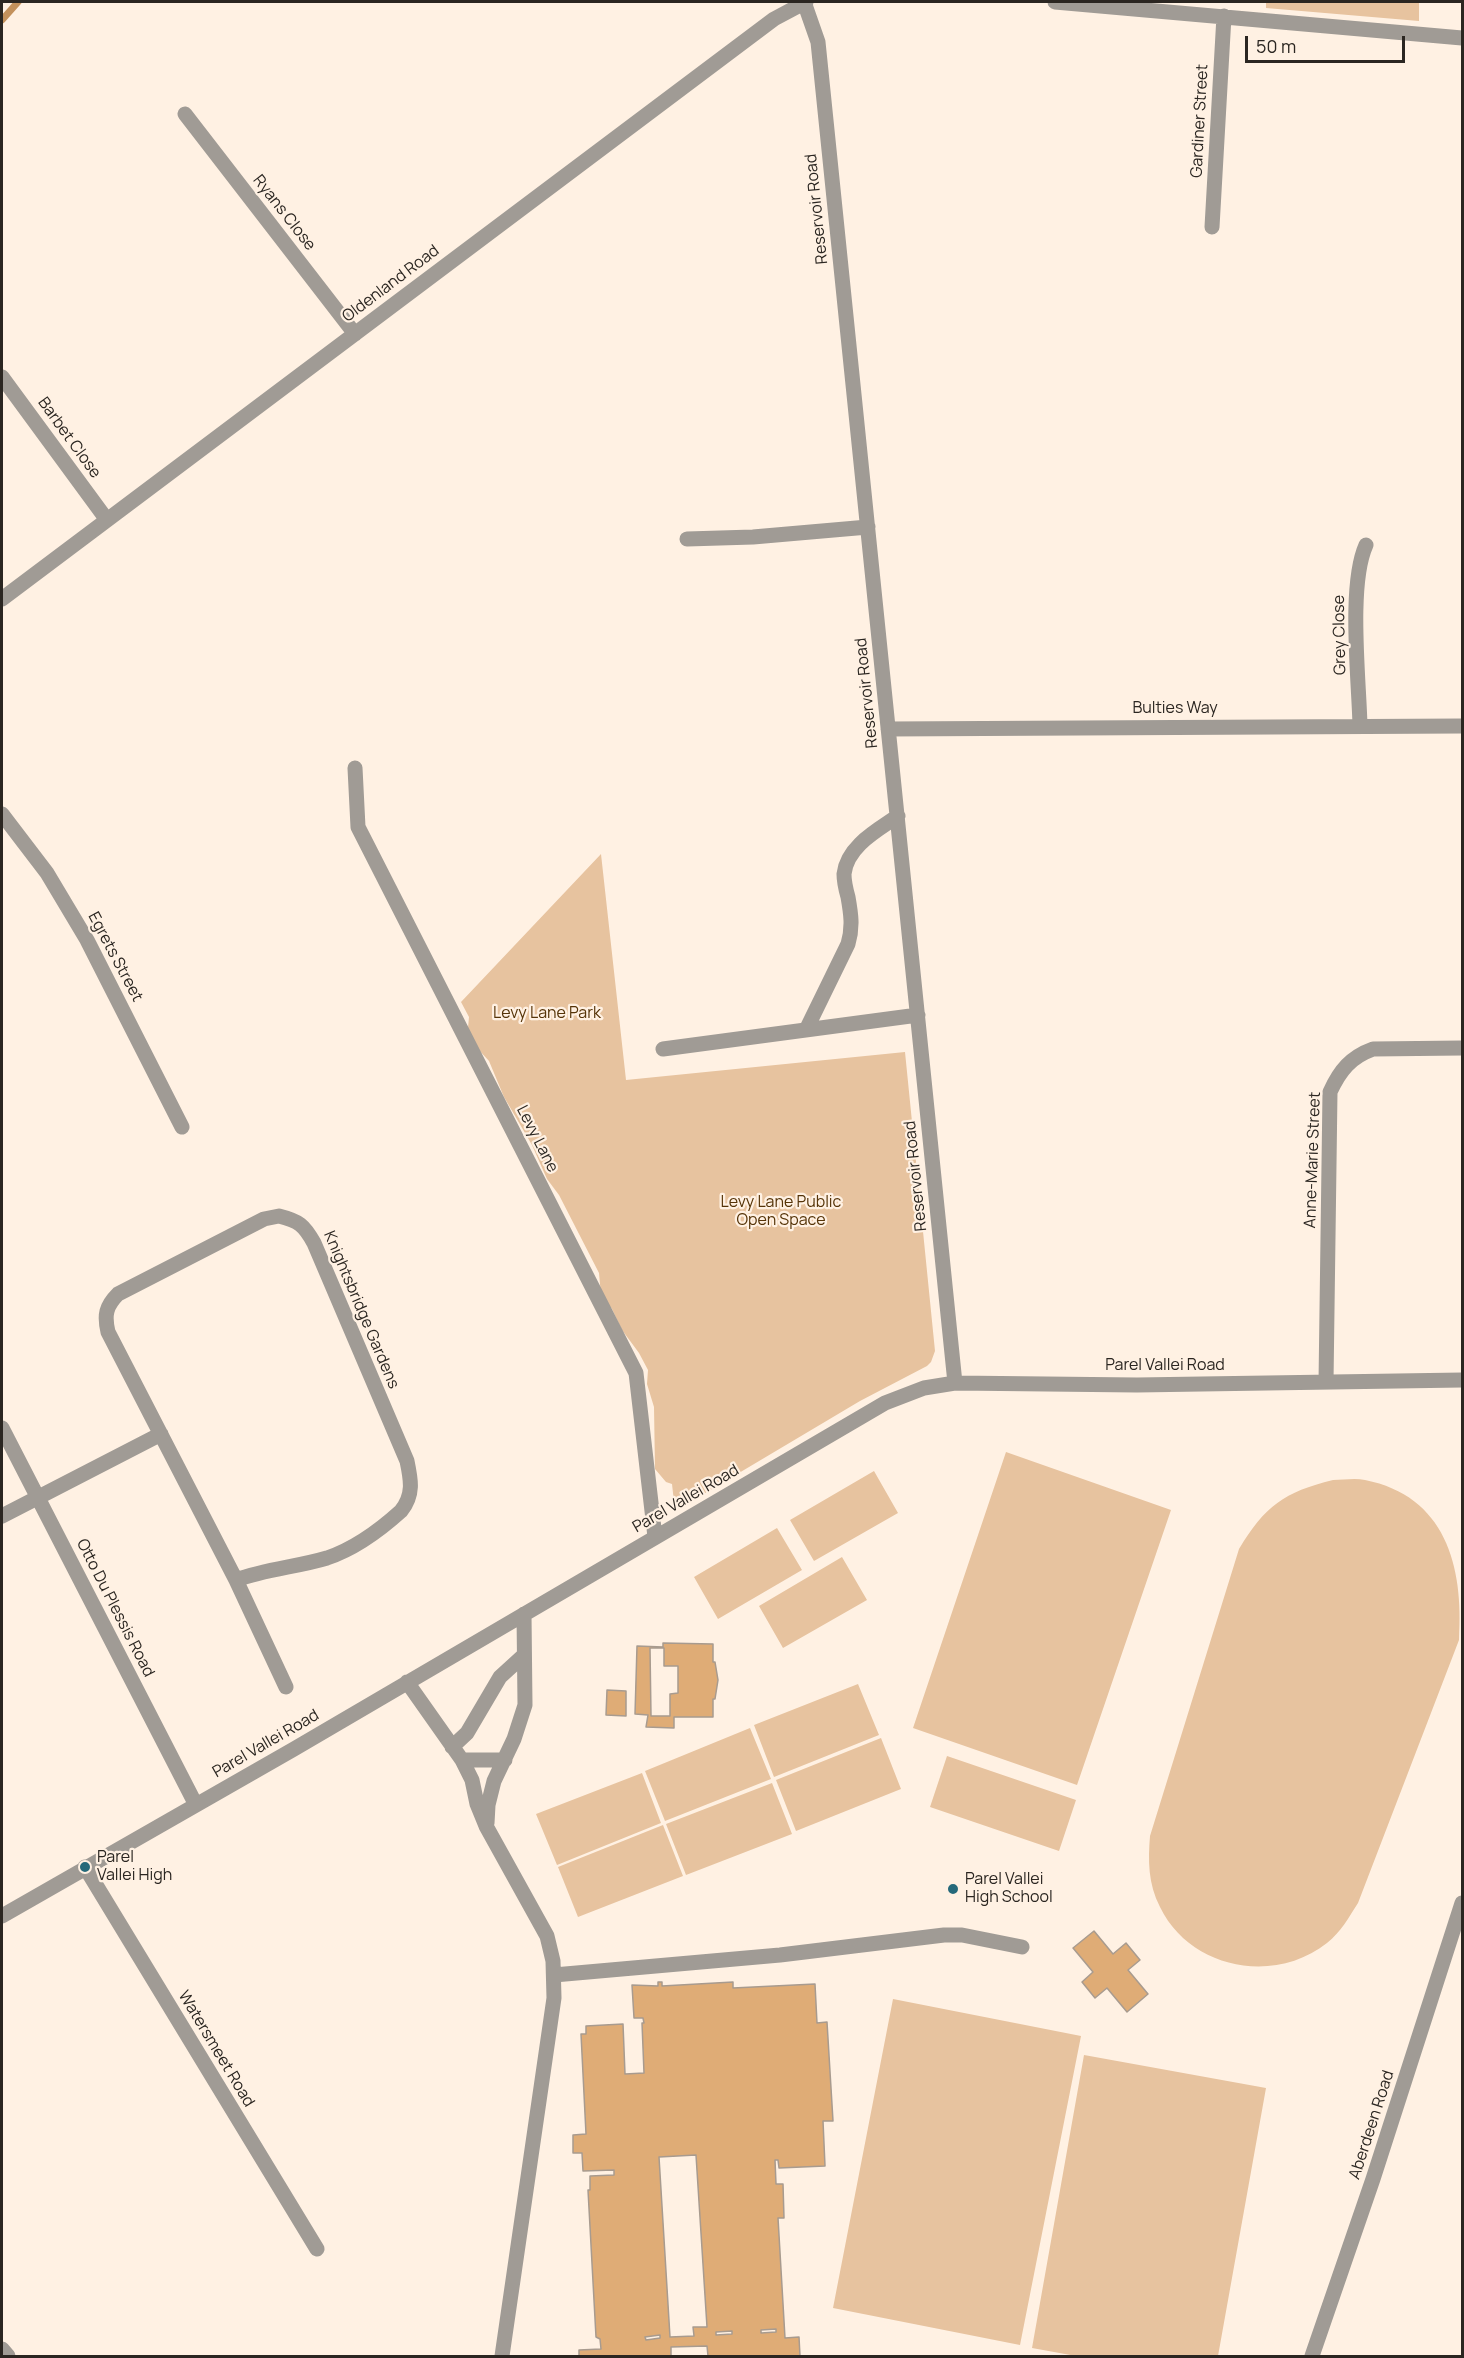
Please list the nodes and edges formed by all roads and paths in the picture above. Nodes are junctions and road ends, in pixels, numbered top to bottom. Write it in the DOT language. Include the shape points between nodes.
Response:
graph roads {
  1 [pos="805,2"];
  2 [pos="1055,2"];
  3 [pos="1103,4"];
  4 [pos="1224,16"];
  5 [pos="1462,38"];
  6 [pos="185,114"];
  7 [pos="1212,227"];
  8 [pos="355,334"];
  9 [pos="2,377"];
  10 [pos="107,520"];
  11 [pos="868,527"];
  12 [pos="687,539"];
  13 [pos="1366,545"];
  14 [pos="2,599"];
  15 [pos="1360,726"];
  16 [pos="1462,726"];
  17 [pos="888,729"];
  18 [pos="356,768"];
  19 [pos="2,814"];
  20 [pos="898,816"];
  21 [pos="918,1015"];
  22 [pos="807,1030"];
  23 [pos="1462,1048"];
  24 [pos="663,1049"];
  25 [pos="182,1127"];
  26 [pos="1462,1380"];
  27 [pos="1326,1382"];
  28 [pos="955,1383"];
  29 [pos="2,1428"];
  30 [pos="161,1434"];
  31 [pos="38,1498"];
  32 [pos="2,1516"];
  33 [pos="655,1537"];
  34 [pos="237,1580"];
  35 [pos="524,1614"];
  36 [pos="523,1656"];
  37 [pos="407,1682"];
  38 [pos="286,1687"];
  39 [pos="452,1747"];
  40 [pos="462,1760"];
  41 [pos="505,1761"];
  42 [pos="196,1805"];
  43 [pos="486,1826"];
  44 [pos="86,1867"];
  45 [pos="1462,1903"];
  46 [pos="2,1916"];
  47 [pos="1022,1947"];
  48 [pos="554,1976"];
  49 [pos="317,2249"];
  50 [pos="2,2349"];
  51 [pos="8,2356"];
  52 [pos="502,2356"];
  53 [pos="1312,2356"];
  1 -- 8 [label="street, Oldenland Road" via="764,26"];
  1 -- 11 [label="street, Reservoir Road" via="818,42"];
  2 -- 3 [label="street"];
  3 -- 4 [label="street"];
  4 -- 5 [label="street"];
  4 -- 7 [label="street, Gardiner Street"];
  6 -- 8 [label="street, Ryans Close"];
  8 -- 10 [label="street, Oldenland Road"];
  9 -- 10 [label="street, Barbet Close"];
  10 -- 14 [label="street, Oldenland Road"];
  11 -- 12 [label="street"];
  11 -- 17 [label="street, Reservoir Road"];
  13 -- 15 [label="street, Grey Close" via="1357,587"];
  15 -- 16 [label="street, Bulties Way"];
  15 -- 17 [label="street, Bulties Way"];
  17 -- 20 [label="street, Reservoir Road"];
  18 -- 33 [label="street, Levy Lane" via="358,827 636,1373"];
  19 -- 25 [label="street, Egrets Street" via="47,873 87,940"];
  20 -- 21 [label="street, Reservoir Road"];
  20 -- 22 [label="street" via="868,837 846,865 844,876 852,930"];
  21 -- 22 [label="street"];
  21 -- 28 [label="street, Reservoir Road"];
  22 -- 24 [label="street"];
  23 -- 27 [label="street, Anne-Marie Street" via="1373,1049 1349,1062 1330,1092"];
  26 -- 27 [label="street, Parel Vallei Road"];
  27 -- 28 [label="street, Parel Vallei Road"];
  28 -- 33 [label="street, Parel Vallei Road" via="924,1388 885,1403"];
  29 -- 31 [label="street, Otto Du Plessis Road"];
  30 -- 31 [label="street"];
  30 -- 34 [label="street, Knightsbridge Gardens"];
  30 -- 34 [label="street, Knightsbridge Gardens" via="108,1332 105,1320 110,1302 118,1294 264,1219 279,1216 295,1220 314,1243 407,1461 411,1490 401,1511 355,1545 327,1558"];
  31 -- 32 [label="street"];
  31 -- 42 [label="street, Otto Du Plessis Road"];
  33 -- 35 [label="street, Parel Vallei Road"];
  34 -- 38 [label="street, Knightsbridge Gardens"];
  35 -- 36 [label="street"];
  35 -- 37 [label="street, Parel Vallei Road"];
  36 -- 39 [label="street" via="500,1677 467,1733"];
  36 -- 41 [label="street" via="525,1705"];
  37 -- 39 [label="street"];
  37 -- 42 [label="street, Parel Vallei Road"];
  39 -- 40 [label="street"];
  40 -- 41 [label="street"];
  40 -- 43 [label="street"];
  41 -- 43 [label="street" via="491,1792"];
  42 -- 44 [label="street, Parel Vallei Road"];
  43 -- 48 [label="street" via="547,1936"];
  44 -- 46 [label="street, Parel Vallei Road"];
  44 -- 49 [label="street, Watersmeet Road"];
  45 -- 53 [label="street, Aberdeen Road"];
  47 -- 48 [label="street" via="951,1934"];
  48 -- 52 [label="street"];
  50 -- 51 [label="street"];
}
